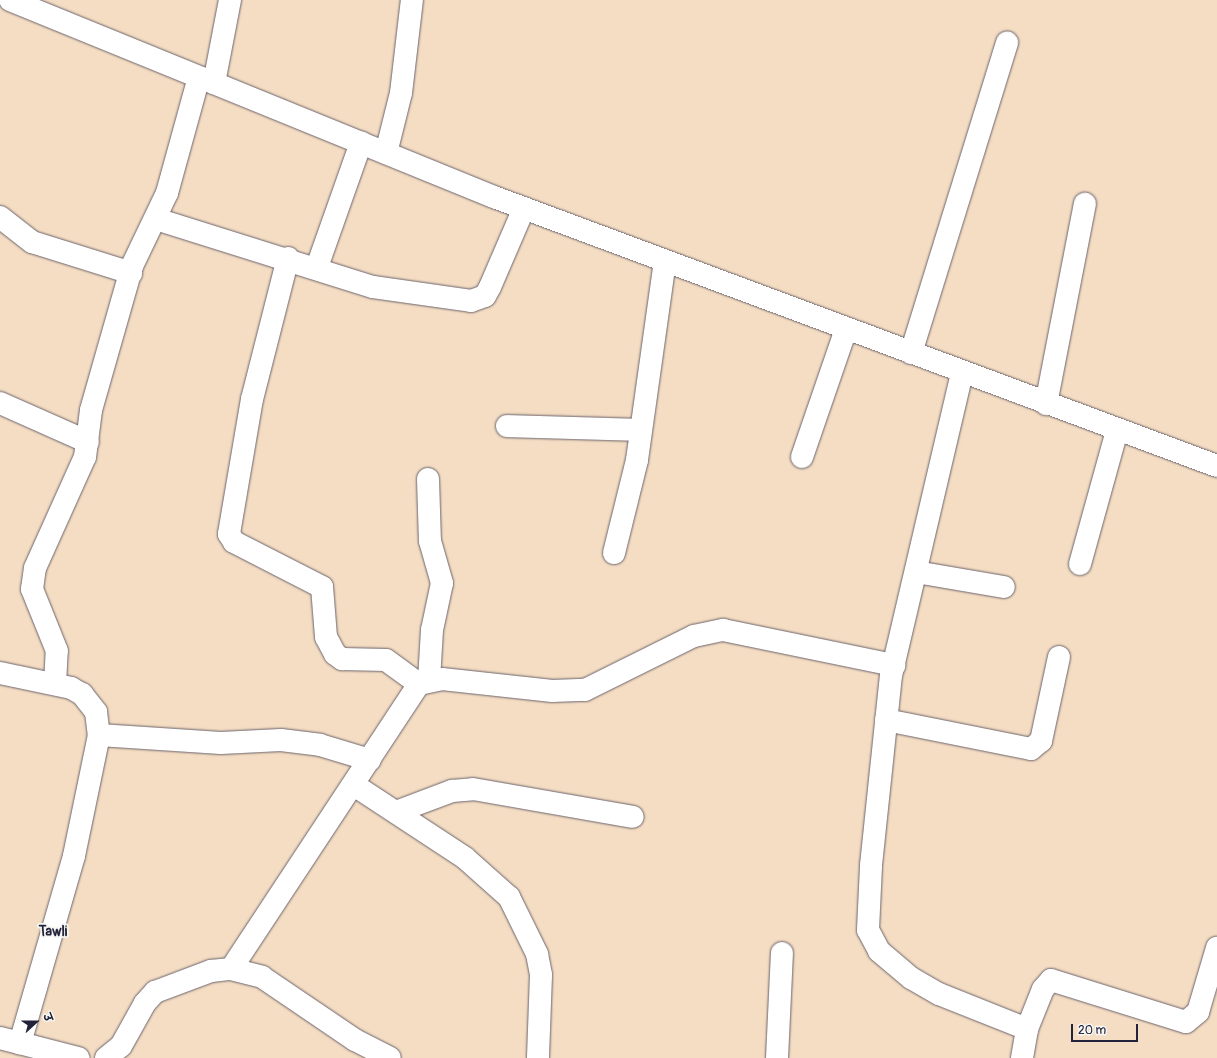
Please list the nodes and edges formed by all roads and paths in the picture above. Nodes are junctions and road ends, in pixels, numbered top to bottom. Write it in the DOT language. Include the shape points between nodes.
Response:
graph roads {
  1 [pos="230,0"];
  2 [pos="412,0"];
  3 [pos="14,1"];
  4 [pos="1007,42"];
  5 [pos="207,80"];
  6 [pos="361,143"];
  7 [pos="386,153"];
  8 [pos="1085,204"];
  9 [pos="524,208"];
  10 [pos="0,217"];
  11 [pos="156,219"];
  12 [pos="288,258"];
  13 [pos="665,261"];
  14 [pos="317,267"];
  15 [pos="130,273"];
  16 [pos="846,329"];
  17 [pos="911,353"];
  18 [pos="962,373"];
  19 [pos="0,403"];
  20 [pos="1046,404"];
  21 [pos="507,426"];
  22 [pos="640,430"];
  23 [pos="1117,431"];
  24 [pos="88,442"];
  25 [pos="802,457"];
  26 [pos="1217,466"];
  27 [pos="428,479"];
  28 [pos="614,553"];
  29 [pos="1080,564"];
  30 [pos="916,572"];
  31 [pos="1004,587"];
  32 [pos="1059,657"];
  33 [pos="894,665"];
  34 [pos="0,673"];
  35 [pos="424,682"];
  36 [pos="55,684"];
  37 [pos="886,720"];
  38 [pos="99,734"];
  39 [pos="370,760"];
  40 [pos="354,785"];
  41 [pos="396,812"];
  42 [pos="633,817"];
  43 [pos="1217,948"];
  44 [pos="782,953"];
  45 [pos="231,969"];
  46 [pos="1027,1029"];
  47 [pos="10,1040"];
  48 [pos="49,1054"];
  49 [pos="385,1057"];
  50 [pos="78,1058"];
  51 [pos="107,1058"];
  52 [pos="538,1058"];
  53 [pos="777,1058"];
  54 [pos="1022,1058"];
  1 -- 5 [label="street"];
  2 -- 7 [label="street" via="401,93"];
  3 -- 5 [label="street"];
  4 -- 17 [label="street"];
  5 -- 6 [label="street"];
  5 -- 11 [label="street"];
  6 -- 7 [label="street"];
  6 -- 14 [label="street"];
  7 -- 9 [label="street"];
  8 -- 20 [label="street"];
  9 -- 13 [label="street"];
  9 -- 14 [label="street" via="490,287 480,299 453,300 373,287"];
  10 -- 15 [label="street" via="32,242"];
  11 -- 12 [label="street"];
  11 -- 15 [label="street"];
  12 -- 14 [label="street"];
  12 -- 35 [label="street" via="252,399 229,534 234,542 322,586 326,637 335,654 342,659 386,660"];
  13 -- 16 [label="street"];
  13 -- 22 [label="street"];
  15 -- 24 [label="street" via="91,410"];
  16 -- 17 [label="street"];
  16 -- 25 [label="street"];
  17 -- 18 [label="street"];
  18 -- 20 [label="street"];
  18 -- 30 [label="street"];
  19 -- 24 [label="street"];
  20 -- 23 [label="street"];
  21 -- 22 [label="street"];
  22 -- 28 [label="street"];
  23 -- 26 [label="street"];
  23 -- 29 [label="street"];
  24 -- 36 [label="street" via="76,479 35,568 32,589 57,650"];
  27 -- 35 [label="street" via="430,541 442,583"];
  30 -- 31 [label="street"];
  30 -- 33 [label="street"];
  32 -- 37 [label="street" via="1041,741 1031,749"];
  33 -- 35 [label="street" via="724,630 694,636 585,690 552,691 442,678"];
  33 -- 37 [label="street"];
  34 -- 36 [label="street"];
  35 -- 39 [label="street"];
  36 -- 38 [label="street" via="71,688 91,703"];
  37 -- 46 [label="street" via="871,866 870,936 883,956 926,987"];
  38 -- 39 [label="street" via="221,743 281,740 320,745"];
  38 -- 47 [label="street" via="74,856"];
  39 -- 40 [label="street"];
  40 -- 41 [label="street"];
  40 -- 45 [label="street"];
  41 -- 42 [label="street" via="452,791 473,789"];
  41 -- 52 [label="street" via="494,881 526,926 541,975"];
  43 -- 46 [label="street" via="1198,1012 1188,1021 1055,980 1043,989"];
  44 -- 53 [label="street"];
  45 -- 49 [label="street" via="262,977"];
  45 -- 51 [label="street" via="211,971 155,992 145,1003 121,1046"];
  46 -- 54 [label="street"];
  47 -- 48 [label="street"];
  48 -- 50 [label="street"];
}
